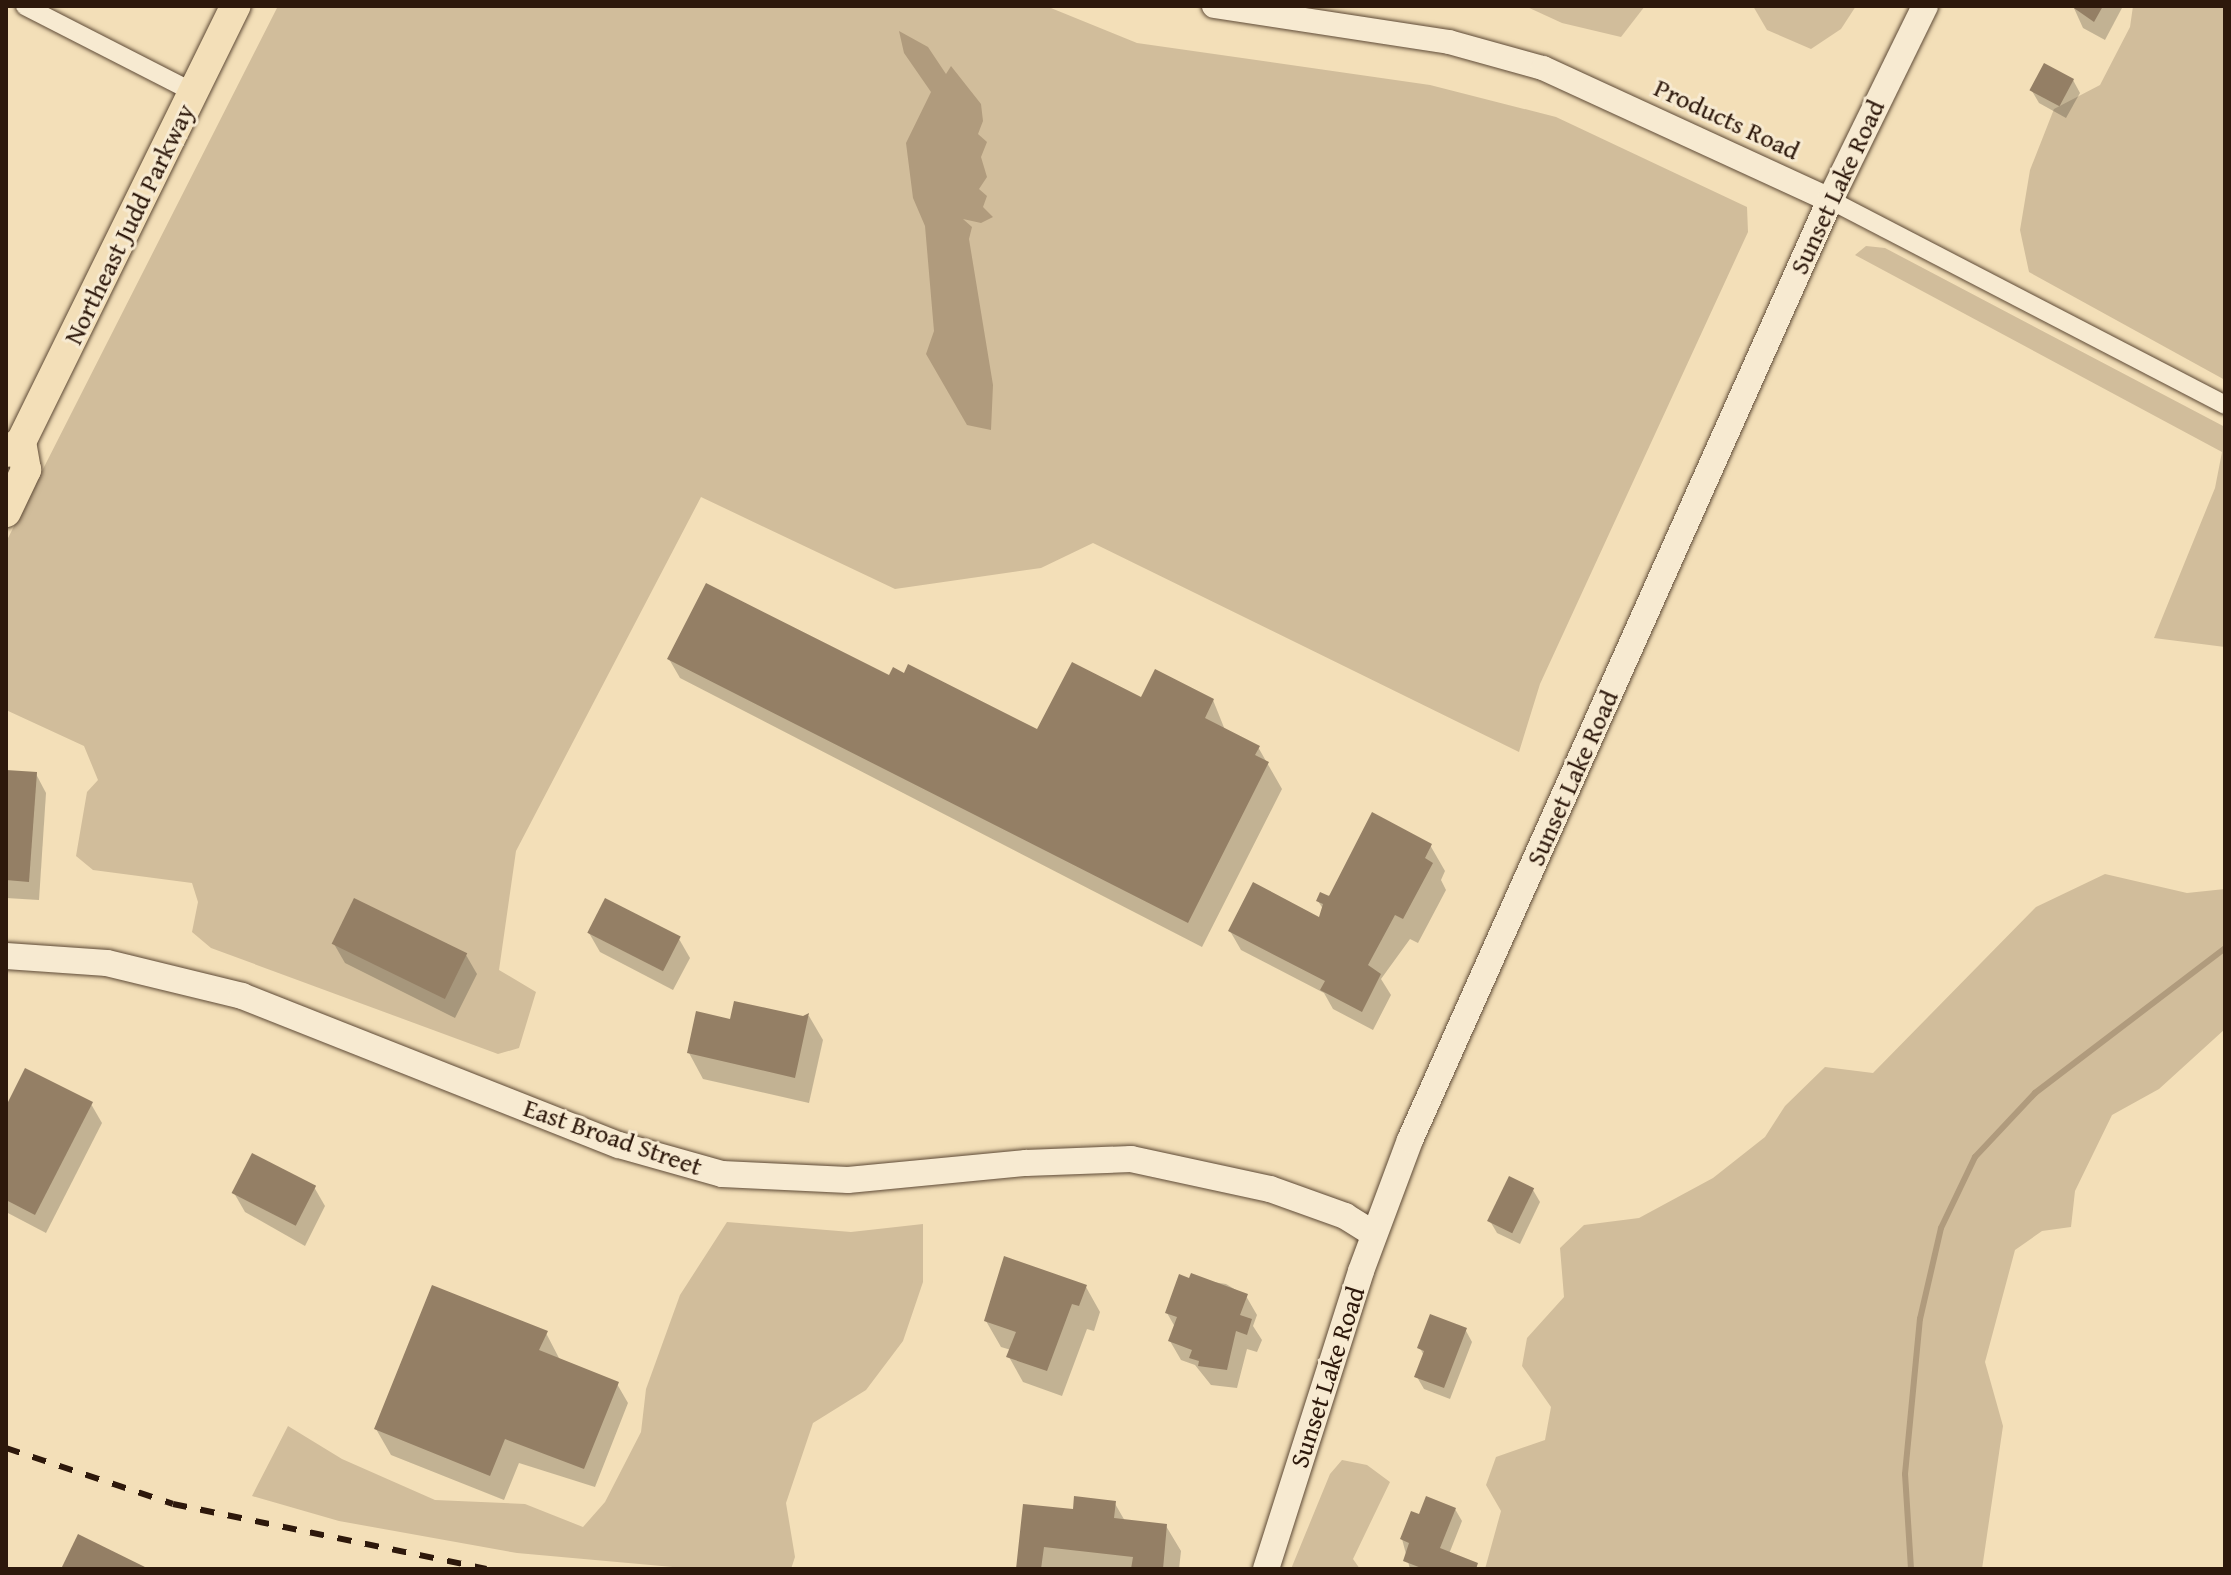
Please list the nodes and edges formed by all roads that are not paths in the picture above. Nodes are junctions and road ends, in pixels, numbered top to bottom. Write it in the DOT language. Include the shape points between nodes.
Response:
graph roads {
  1 [pos="25,6"];
  2 [pos="236,6"];
  3 [pos="1214,6"];
  4 [pos="1925,6"];
  5 [pos="193,92"];
  6 [pos="1830,200"];
  7 [pos="2225,405"];
  8 [pos="14,447"];
  9 [pos="6,512"];
  10 [pos="6,956"];
  11 [pos="1374,1234"];
  12 [pos="1266,1569"];
  1 -- 5 [label="street"];
  2 -- 5 [label="highway, Northeast Judd Parkway"];
  3 -- 6 [label="street, Products Road" via="1449,42 1528,63 1600,90"];
  4 -- 6 [label="main road, Sunset Lake Road"];
  5 -- 8 [label="highway, Northeast Judd Parkway"];
  6 -- 7 [label="street, Products Road"];
  6 -- 11 [label="main road, Sunset Lake Road" via="1467,1007"];
  8 -- 9 [label="highway, Northeast Judd Parkway" via="26,470"];
  10 -- 11 [label="main road, East Broad Street" via="107,963 242,996 619,1145 722,1174 848,1180 1131,1159 1270,1189 1345,1216"];
  11 -- 12 [label="main road, Sunset Lake Road"];
}
